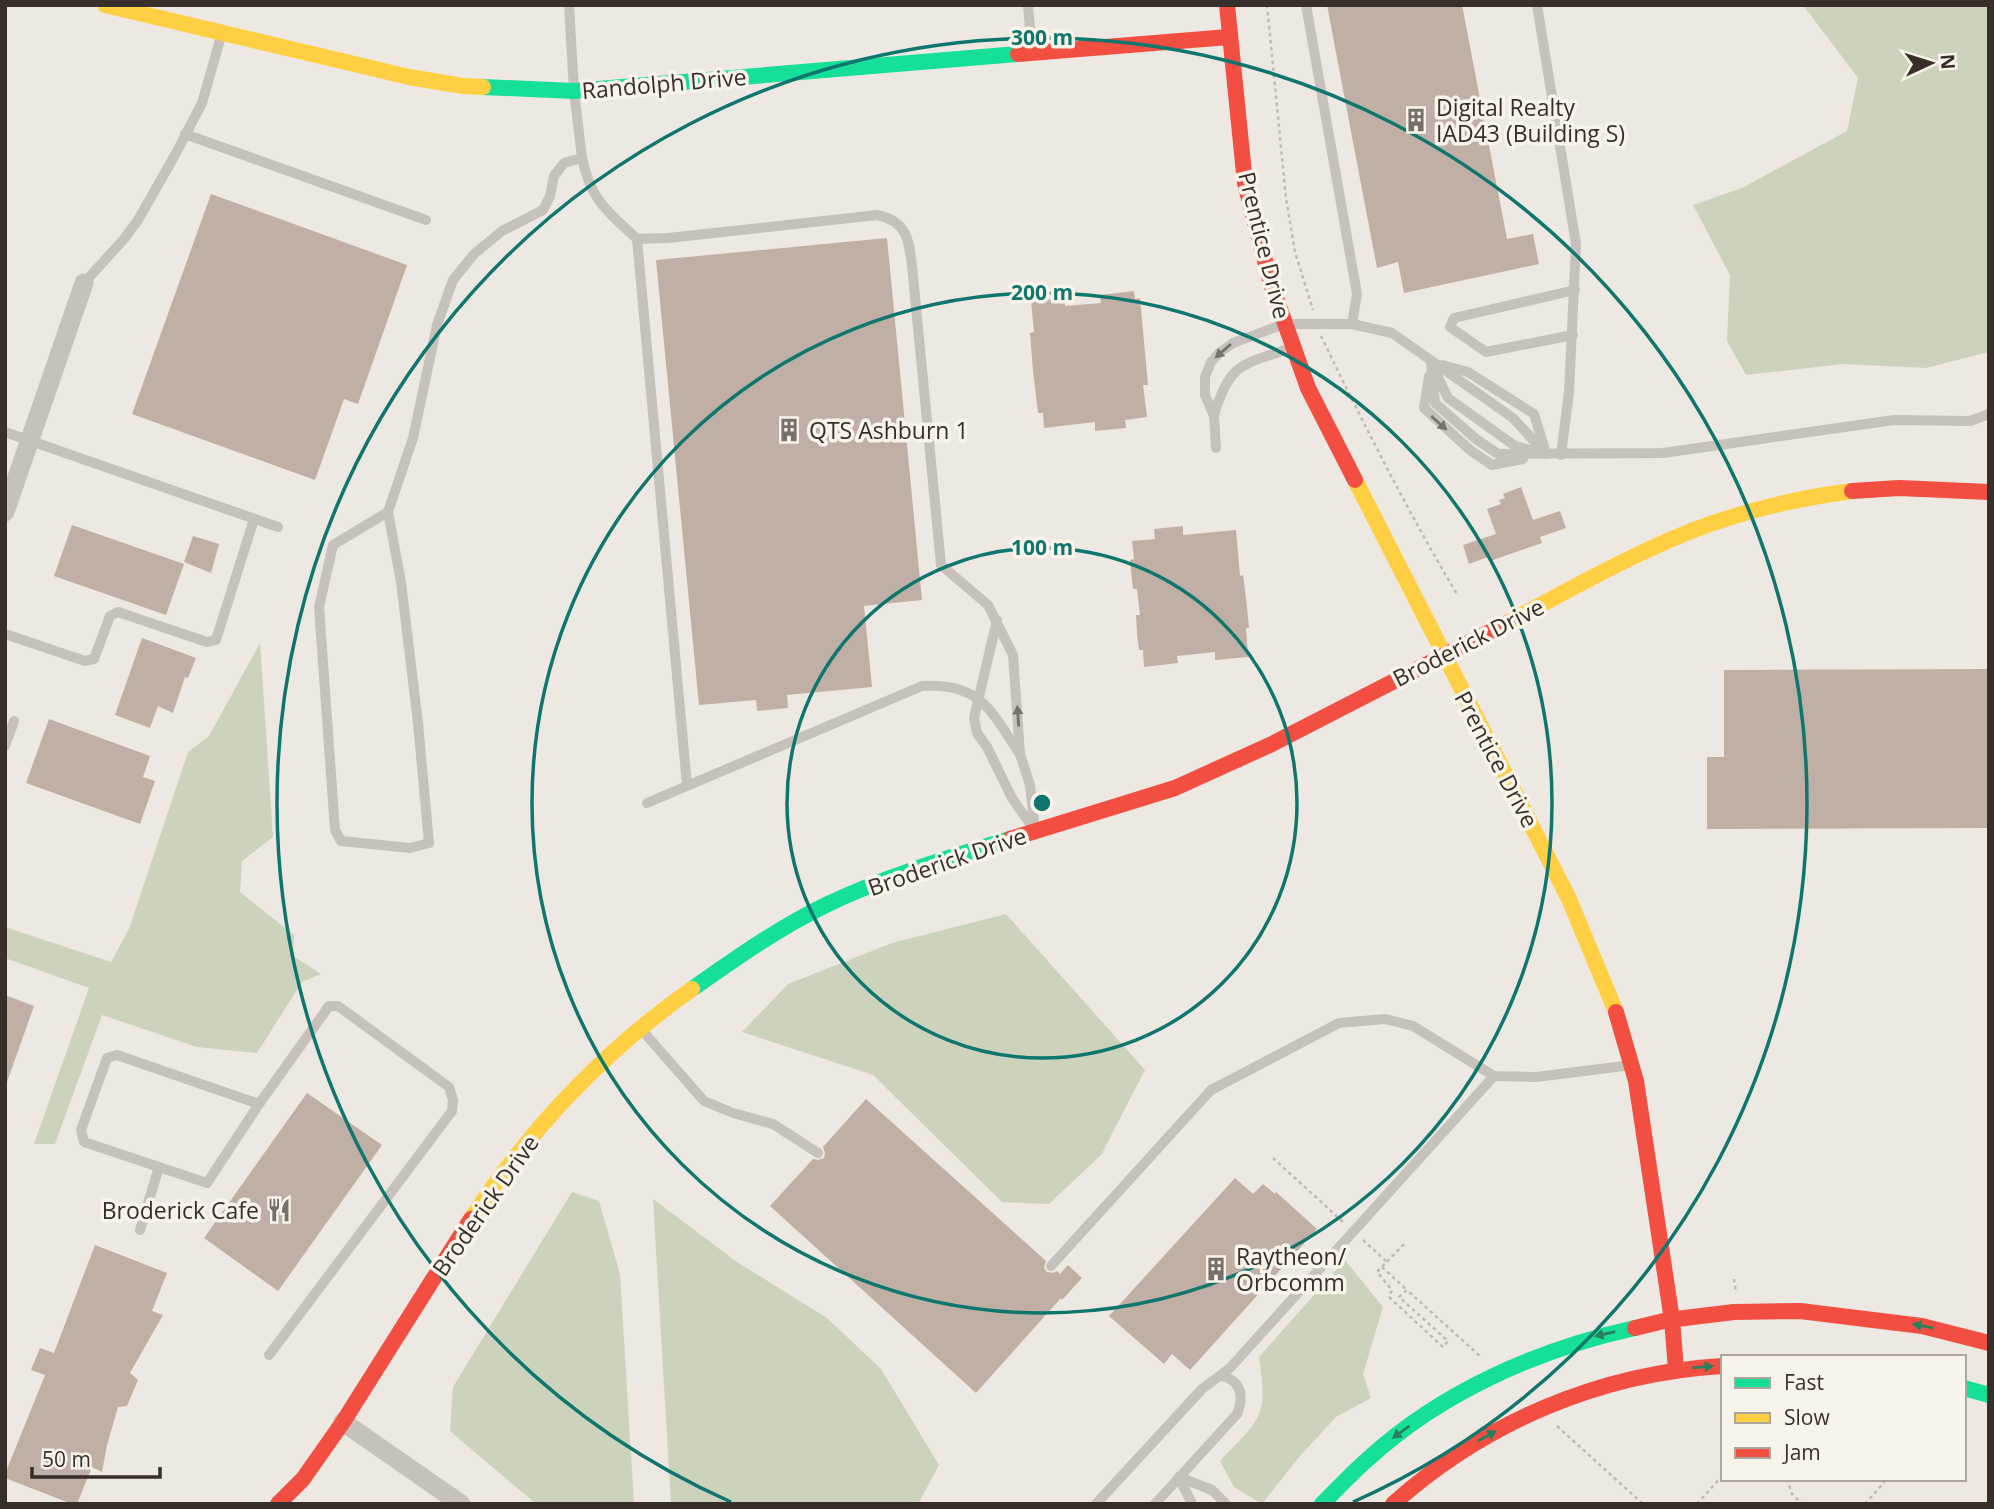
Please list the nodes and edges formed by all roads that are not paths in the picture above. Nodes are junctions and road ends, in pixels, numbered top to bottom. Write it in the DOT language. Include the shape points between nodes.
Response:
graph roads {
  1 [pos="105,5"];
  2 [pos="569,5"];
  3 [pos="1028,5"];
  4 [pos="1227,5"];
  5 [pos="1306,5"];
  6 [pos="1537,5"];
  7 [pos="222,33"];
  8 [pos="1230,37"];
  9 [pos="1031,53"];
  10 [pos="574,91"];
  11 [pos="185,134"];
  12 [pos="582,158"];
  13 [pos="426,220"];
  14 [pos="637,239"];
  15 [pos="84,283"];
  16 [pos="1574,290"];
  17 [pos="1284,324"];
  18 [pos="1352,324"];
  19 [pos="1573,335"];
  20 [pos="1292,347"];
  21 [pos="1431,362"];
  22 [pos="1989,414"];
  23 [pos="1214,416"];
  24 [pos="5,432"];
  25 [pos="30,441"];
  26 [pos="1216,448"];
  27 [pos="1546,454"];
  28 [pos="1561,455"];
  29 [pos="1989,492"];
  30 [pos="5,512"];
  31 [pos="388,512"];
  32 [pos="254,519"];
  33 [pos="278,527"];
  34 [pos="997,620"];
  35 [pos="5,634"];
  36 [pos="1443,655"];
  37 [pos="978,699"];
  38 [pos="14,721"];
  39 [pos="5,746"];
  40 [pos="1020,754"];
  41 [pos="687,785"];
  42 [pos="647,803"];
  43 [pos="1035,832"];
  44 [pos="641,1029"];
  45 [pos="1632,1065"];
  46 [pos="1494,1076"];
  47 [pos="259,1104"];
  48 [pos="818,1153"];
  49 [pos="159,1167"];
  50 [pos="139,1230"];
  51 [pos="1051,1266"];
  52 [pos="1672,1320"];
  53 [pos="1989,1343"];
  54 [pos="269,1355"];
  55 [pos="1721,1366"];
  56 [pos="1676,1369"];
  57 [pos="1222,1376"];
  58 [pos="1966,1389"];
  59 [pos="1989,1395"];
  60 [pos="343,1422"];
  61 [pos="1179,1478"];
  62 [pos="278,1504"];
  63 [pos="461,1504"];
  64 [pos="1097,1504"];
  65 [pos="1155,1504"];
  66 [pos="1192,1504"];
  67 [pos="1227,1504"];
  68 [pos="1322,1504"];
  69 [pos="1392,1504"];
  1 -- 7 [label="street, Randolph Drive"];
  2 -- 10 [label="lane"];
  3 -- 9 [label="lane"];
  4 -- 8 [label="street, Prentice Drive"];
  5 -- 18 [label="lane" via="1357,294"];
  6 -- 16 [label="lane" via="1576,244"];
  7 -- 10 [label="street, Randolph Drive" via="463,86"];
  7 -- 11 [label="lane" via="202,103"];
  8 -- 9 [label="street, Randolph Drive"];
  8 -- 17 [label="street, Prentice Drive" via="1245,183"];
  9 -- 10 [label="street, Randolph Drive"];
  10 -- 12 [label="lane"];
  11 -- 13 [label="lane"];
  11 -- 15 [label="lane" via="138,220"];
  12 -- 14 [label="lane" via="587,183 596,198"];
  12 -- 31 [label="lane" via="564,163 554,176 543,209 502,231 474,254 453,280 437,325 413,438"];
  14 -- 34 [label="lane" via="877,215 891,218 904,229 912,266 941,565 988,605"];
  14 -- 41 [label="lane"];
  15 -- 25 [label="street"];
  16 -- 19 [label="lane"];
  16 -- 19 [label="lane" via="1454,318 1450,327 1486,352"];
  17 -- 18 [label="lane"];
  17 -- 20 [label="street, Prentice Drive"];
  17 -- 23 [label="lane, one-way" via="1233,342 1211,362 1205,395"];
  18 -- 21 [label="lane" via="1392,333"];
  19 -- 28 [label="lane"];
  20 -- 23 [label="lane" via="1236,370 1222,390"];
  20 -- 36 [label="street, Prentice Drive" via="1308,388"];
  21 -- 27 [label="lane" via="1513,418"];
  21 -- 27 [label="lane" via="1448,398 1515,446"];
  21 -- 27 [label="lane" via="1468,372 1534,414"];
  21 -- 27 [label="lane, one-way" via="1435,403 1476,439 1498,454"];
  22 -- 28 [label="lane" via="1970,421 1894,419 1663,453"];
  23 -- 26 [label="lane"];
  24 -- 25 [label="lane"];
  25 -- 30 [label="street"];
  25 -- 32 [label="lane"];
  27 -- 28 [label="lane"];
  29 -- 36 [label="street, Broderick Drive" via="1889,487 1832,492 1740,513 1651,548"];
  31 -- 31 [label="lane" via="401,582 429,843 410,848 341,841 335,830 319,607 333,545"];
  32 -- 33 [label="lane"];
  32 -- 35 [label="lane" via="216,640 207,642 118,612 110,616 94,659 85,661"];
  34 -- 37 [label="lane"];
  40 -- 34 [label="lane, one-way" via="1013,655"];
  36 -- 43 [label="street, Broderick Drive" via="1272,744 1175,788"];
  36 -- 45 [label="street, Prentice Drive" via="1569,899 1610,997"];
  37 -- 40 [label="lane" via="990,708"];
  37 -- 41 [label="lane" via="953,686 922,686"];
  37 -- 43 [label="lane" via="977,733"];
  38 -- 39 [label="lane"];
  40 -- 43 [label="lane" via="1030,786"];
  41 -- 42 [label="lane"];
  43 -- 44 [label="street, Broderick Drive" via="928,864 826,905 715,973"];
  44 -- 48 [label="lane" via="704,1101 773,1124"];
  44 -- 60 [label="street, Broderick Drive" via="573,1090 527,1140"];
  45 -- 46 [label="lane" via="1536,1077"];
  45 -- 52 [label="street, Prentice Drive"];
  46 -- 51 [label="lane" via="1412,1026 1385,1019 1339,1023 1211,1090"];
  46 -- 57 [label="lane"];
  47 -- 49 [label="lane" via="207,1183"];
  47 -- 49 [label="lane" via="117,1055 107,1058 81,1130 84,1142"];
  47 -- 54 [label="lane" via="329,1006 338,1006 449,1087 453,1100 452,1111"];
  49 -- 50 [label="lane"];
  53 -- 52 [label="street, one-way" via="1920,1325 1800,1311"];
  52 -- 56 [label="street, Prentice Drive"];
  52 -- 68 [label="street, one-way" via="1552,1350 1463,1393 1396,1436 1348,1474"];
  56 -- 55 [label="street, one-way"];
  69 -- 56 [label="street, one-way" via="1446,1460 1508,1424 1592,1391"];
  57 -- 61 [label="lane" via="1235,1382 1242,1404"];
  57 -- 64 [label="lane" via="1202,1389"];
  58 -- 59 [label="street"];
  60 -- 62 [label="street, Broderick Drive" via="303,1479"];
  60 -- 63 [label="street"];
  61 -- 65 [label="lane"];
  61 -- 66 [label="lane"];
  61 -- 67 [label="lane" via="1212,1490"];
}
